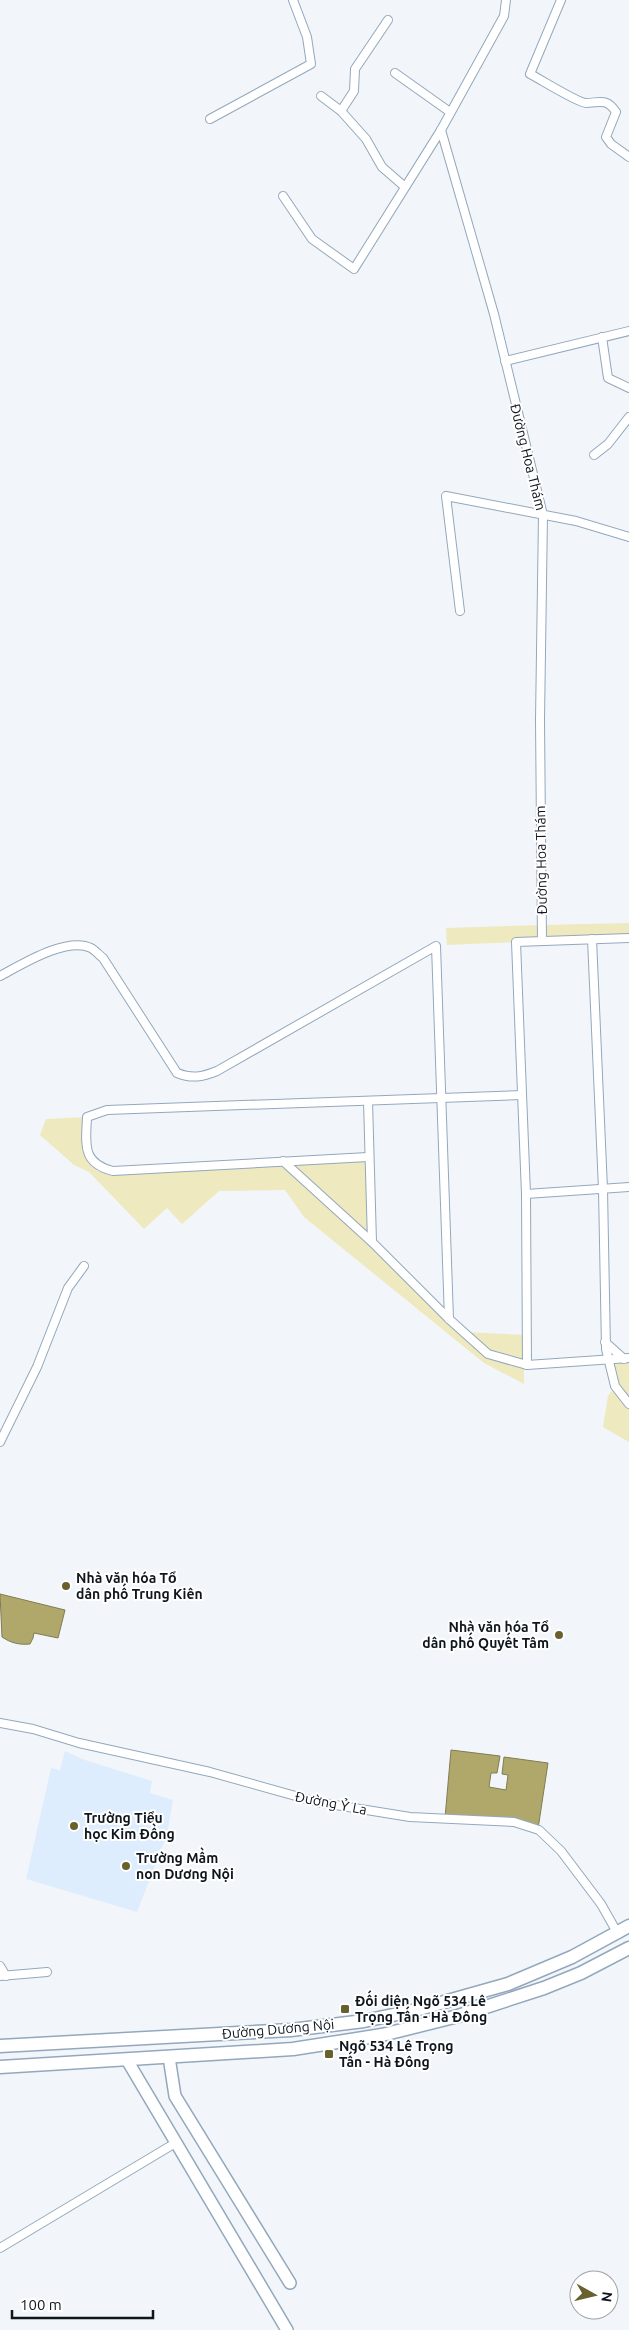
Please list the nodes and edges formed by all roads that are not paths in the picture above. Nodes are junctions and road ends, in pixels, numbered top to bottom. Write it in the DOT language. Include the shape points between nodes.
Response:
graph roads {
  1 [pos="293,0"];
  2 [pos="506,0"];
  3 [pos="561,0"];
  4 [pos="388,20"];
  5 [pos="395,73"];
  6 [pos="321,96"];
  7 [pos="341,110"];
  8 [pos="450,112"];
  9 [pos="210,119"];
  10 [pos="441,130"];
  11 [pos="629,157"];
  12 [pos="405,186"];
  13 [pos="283,196"];
  14 [pos="629,331"];
  15 [pos="602,337"];
  16 [pos="505,360"];
  17 [pos="629,388"];
  18 [pos="629,417"];
  19 [pos="594,455"];
  20 [pos="543,515"];
  21 [pos="629,537"];
  22 [pos="460,611"];
  23 [pos="629,938"];
  24 [pos="592,940"];
  25 [pos="542,941"];
  26 [pos="0,976"];
  27 [pos="522,1095"];
  28 [pos="442,1098"];
  29 [pos="368,1101"];
  30 [pos="368,1157"];
  31 [pos="283,1162"];
  32 [pos="629,1187"];
  33 [pos="604,1189"];
  34 [pos="526,1194"];
  35 [pos="372,1242"];
  36 [pos="84,1266"];
  37 [pos="449,1319"];
  38 [pos="605,1342"];
  39 [pos="626,1359"];
  40 [pos="607,1360"];
  41 [pos="527,1365"];
  42 [pos="629,1404"];
  43 [pos="0,1442"];
  44 [pos="0,1723"];
  45 [pos="629,1926"];
  46 [pos="618,1934"];
  47 [pos="629,1949"];
  48 [pos="0,1966"];
  49 [pos="47,1972"];
  50 [pos="3,1976"];
  51 [pos="0,2046"];
  52 [pos="168,2057"];
  53 [pos="127,2060"];
  54 [pos="0,2067"];
  55 [pos="196,2130"];
  56 [pos="177,2142"];
  57 [pos="0,2248"];
  58 [pos="290,2283"];
  59 [pos="287,2330"];
  1 -- 9 [label="street" via="307,37 311,64"];
  2 -- 8 [label="street" via="504,16"];
  3 -- 11 [label="street" via="530,74 585,103 603,101 613,108 615,119 606,137"];
  4 -- 7 [label="street" via="355,69 354,91"];
  5 -- 8 [label="street"];
  6 -- 7 [label="street"];
  7 -- 12 [label="street" via="366,139 382,167"];
  8 -- 10 [label="street"];
  10 -- 12 [label="street"];
  10 -- 16 [label="street, Đường Hoa Thám"];
  12 -- 13 [label="street" via="353,270 312,239"];
  14 -- 15 [label="street"];
  15 -- 16 [label="street"];
  15 -- 17 [label="street" via="608,378"];
  16 -- 20 [label="street, Đường Hoa Thám"];
  18 -- 19 [label="street" via="608,444"];
  20 -- 21 [label="street"];
  20 -- 22 [label="street" via="446,496"];
  20 -- 25 [label="street, Đường Hoa Thám" via="540,720"];
  23 -- 24 [label="street"];
  24 -- 25 [label="street"];
  24 -- 33 [label="street"];
  25 -- 27 [label="street" via="516,942"];
  26 -- 28 [label="street" via="57,949 78,945 91,948 102,958 177,1073 201,1077 217,1072 436,946"];
  27 -- 28 [label="street"];
  27 -- 34 [label="street"];
  28 -- 29 [label="street"];
  28 -- 37 [label="street"];
  29 -- 30 [label="street"];
  29 -- 31 [label="street" via="107,1110 87,1117 85,1149 99,1168 112,1171"];
  30 -- 31 [label="street"];
  30 -- 35 [label="street"];
  31 -- 35 [label="street"];
  32 -- 33 [label="street"];
  33 -- 34 [label="street"];
  33 -- 38 [label="street"];
  34 -- 41 [label="street"];
  35 -- 37 [label="street"];
  36 -- 43 [label="street" via="68,1288 36,1367"];
  37 -- 41 [label="street" via="488,1354"];
  38 -- 39 [label="street"];
  38 -- 40 [label="street"];
  39 -- 40 [label="street"];
  40 -- 41 [label="street"];
  40 -- 42 [label="street" via="615,1386"];
  44 -- 46 [label="street, Đường Ỷ La" via="210,1772 317,1802 410,1817 514,1822 539,1830 561,1851 601,1904"];
  45 -- 46 [label="main road, Đường Dương Nội"];
  46 -- 47 [label="main road"];
  46 -- 51 [label="main road, Đường Dương Nội" via="508,1984 364,2020 291,2030"];
  47 -- 52 [label="main road, Đường Dương Nội" via="544,1988 458,2016 382,2035 293,2049"];
  48 -- 50 [label="street"];
  49 -- 50 [label="street"];
  52 -- 53 [label="main road, Đường Dương Nội"];
  52 -- 55 [label="main road" via="176,2096"];
  53 -- 54 [label="main road, Đường Dương Nội"];
  53 -- 56 [label="main road"];
  55 -- 56 [label="main road"];
  55 -- 58 [label="main road"];
  56 -- 57 [label="street"];
  56 -- 59 [label="main road"];
}
